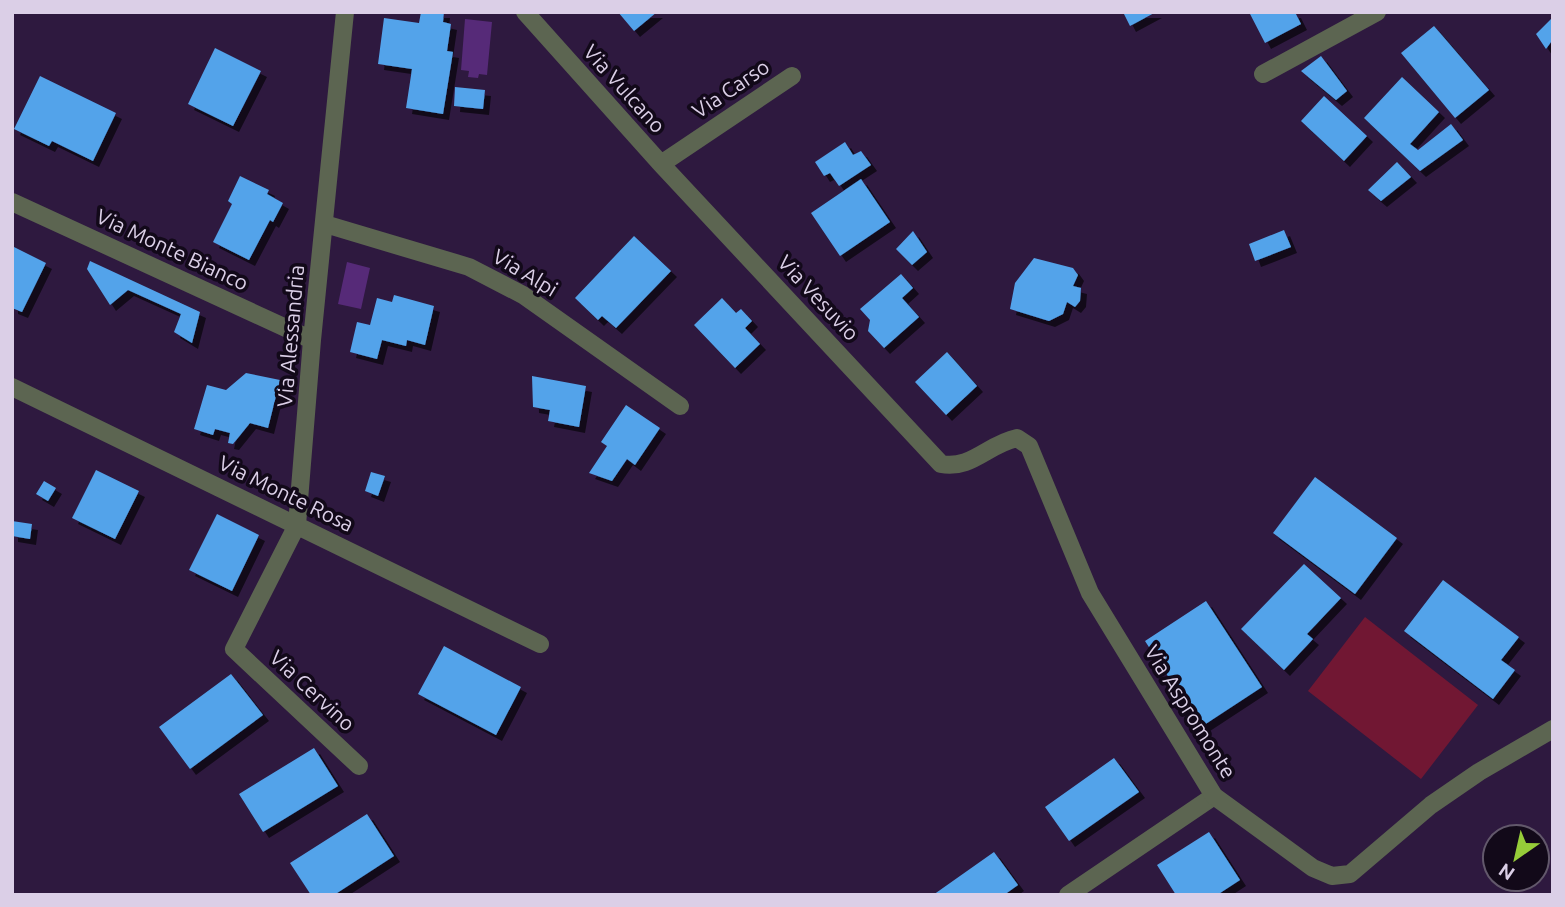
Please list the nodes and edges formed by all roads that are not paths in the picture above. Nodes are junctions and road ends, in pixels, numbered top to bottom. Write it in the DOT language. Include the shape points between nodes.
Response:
graph roads {
  1 [pos="345,12"];
  2 [pos="525,12"];
  3 [pos="1377,12"];
  4 [pos="1263,74"];
  5 [pos="792,76"];
  6 [pos="661,164"];
  7 [pos="12,202"];
  8 [pos="325,224"];
  9 [pos="312,340"];
  10 [pos="12,387"];
  11 [pos="680,406"];
  12 [pos="941,464"];
  13 [pos="298,525"];
  14 [pos="540,644"];
  15 [pos="234,649"];
  16 [pos="1553,729"];
  17 [pos="359,766"];
  18 [pos="1214,796"];
  19 [pos="1068,895"];
  1 -- 8 [label="street, Via Alessandria"];
  2 -- 6 [label="street, Via Vulcano"];
  3 -- 4 [label="street"];
  5 -- 6 [label="street, Via Carso"];
  6 -- 12 [label="street, Via Vesuvio"];
  7 -- 9 [label="street, Via Monte Bianco"];
  8 -- 9 [label="street, Via Alessandria"];
  8 -- 11 [label="street, Via Alpi" via="469,267 523,296"];
  9 -- 13 [label="street, Via Alessandria"];
  10 -- 13 [label="street, Via Monte Rosa"];
  12 -- 18 [label="street, Via Aspromonte" via="955,467 1002,441 1017,438 1028,446 1090,593"];
  13 -- 14 [label="street, Via Monte Rosa"];
  13 -- 15 [label="street, Via Alessandria"];
  15 -- 17 [label="street, Via Cervino"];
  16 -- 18 [label="street, Via Aspromonte" via="1431,805 1350,874 1332,876 1313,868"];
  18 -- 19 [label="street"];
}
